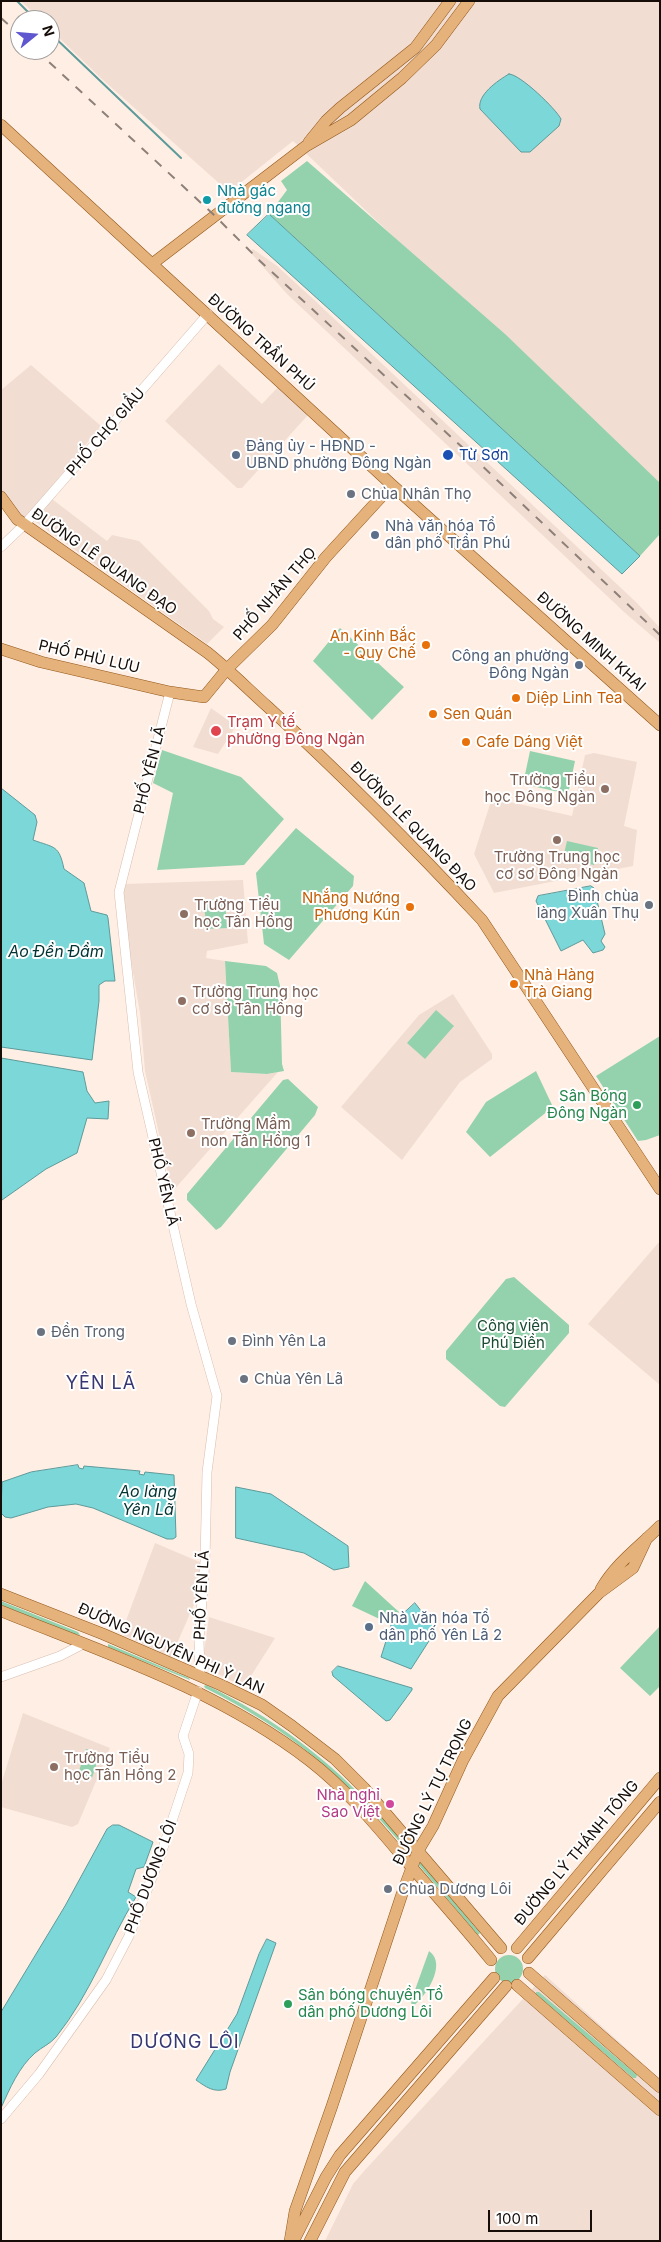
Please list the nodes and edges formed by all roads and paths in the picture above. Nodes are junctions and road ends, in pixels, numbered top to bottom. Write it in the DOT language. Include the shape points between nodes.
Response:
graph roads {
  1 [pos="450,1"];
  2 [pos="469,1"];
  3 [pos="1,125"];
  4 [pos="306,146"];
  5 [pos="152,264"];
  6 [pos="208,314"];
  7 [pos="392,485"];
  8 [pos="1,497"];
  9 [pos="25,524"];
  10 [pos="1,547"];
  11 [pos="501,582"];
  12 [pos="1,649"];
  13 [pos="228,669"];
  14 [pos="170,692"];
  15 [pos="660,725"];
  16 [pos="660,1189"];
  17 [pos="660,1526"];
  18 [pos="1,1594"];
  19 [pos="1,1611"];
  20 [pos="103,1634"];
  21 [pos="83,1644"];
  22 [pos="200,1675"];
  23 [pos="1,1677"];
  24 [pos="198,1691"];
  25 [pos="660,1778"];
  26 [pos="643,1798"];
  27 [pos="657,1805"];
  28 [pos="418,1851"];
  29 [pos="412,1867"];
  30 [pos="501,1948"];
  31 [pos="517,1948"];
  32 [pos="528,1958"];
  33 [pos="490,1960"];
  34 [pos="528,1973"];
  35 [pos="494,1978"];
  36 [pos="512,1985"];
  37 [pos="660,2087"];
  38 [pos="660,2110"];
  39 [pos="1,2119"];
  40 [pos="290,2241"];
  41 [pos="294,2241"];
  42 [pos="310,2241"];
  1 -- 4 [label="main road" via="415,48 333,115"];
  2 -- 4 [label="main road" via="418,64 351,120"];
  3 -- 5 [label="main road, ĐƯỜNG TRẦN PHÚ"];
  4 -- 5 [label="main road"];
  5 -- 6 [label="main road, ĐƯỜNG TRẦN PHÚ"];
  6 -- 7 [label="main road, ĐƯỜNG TRẦN PHÚ"];
  6 -- 9 [label="street, PHỐ CHỢ GIẦU"];
  7 -- 11 [label="main road, ĐƯỜNG TRẦN PHÚ"];
  7 -- 13 [label="main road, PHỐ NHÂN THỌ" via="326,557 272,625"];
  8 -- 9 [label="main road, ĐƯỜNG LÊ QUANG ĐẠO"];
  9 -- 10 [label="street, PHỐ CHỢ GIẦU"];
  9 -- 13 [label="main road, ĐƯỜNG LÊ QUANG ĐẠO"];
  11 -- 15 [label="main road, ĐƯỜNG MINH KHAI"];
  12 -- 14 [label="main road, PHỐ PHÙ LƯU" via="41,662"];
  13 -- 14 [label="main road, PHỐ NHÂN THỌ" via="204,697"];
  13 -- 16 [label="main road, ĐƯỜNG LÊ QUANG ĐẠO" via="334,768 482,920"];
  14 -- 22 [label="street, PHỐ YÊN LÃ" via="118,892 138,1072 191,1302 217,1396 207,1472"];
  17 -- 28 [label="main road, ĐƯỜNG LÝ TỰ TRỌNG" via="647,1538 633,1568 599,1593 498,1696 462,1760 433,1826"];
  18 -- 20 [label="main road, ĐƯỜNG NGUYÊN PHI Ỷ LAN"];
  19 -- 21 [label="main road, ĐƯỜNG NGUYÊN PHI Ỷ LAN"];
  20 -- 21 [label="main road"];
  20 -- 22 [label="main road, ĐƯỜNG NGUYÊN PHI Ỷ LAN"];
  21 -- 23 [label="street" via="60,1656"];
  21 -- 24 [label="main road, ĐƯỜNG NGUYÊN PHI Ỷ LAN"];
  22 -- 24 [label="main road"];
  22 -- 28 [label="main road, ĐƯỜNG NGUYÊN PHI Ỷ LAN" via="262,1705 322,1748 364,1788"];
  24 -- 29 [label="main road, ĐƯỜNG NGUYÊN PHI Ỷ LAN" via="254,1722 311,1762"];
  24 -- 39 [label="street, PHỐ DƯƠNG LÔI" via="183,1736 189,1754 188,1773 160,1860 129,1936 106,1980 39,2074"];
  25 -- 26 [label="main road, ĐƯỜNG LÝ THÁNH TÔNG"];
  26 -- 27 [label="main road"];
  26 -- 31 [label="main road, ĐƯỜNG LÝ THÁNH TÔNG"];
  27 -- 32 [label="main road, ĐƯỜNG LÝ THÁNH TÔNG"];
  28 -- 29 [label="main road, ĐƯỜNG LÝ TỰ TRỌNG"];
  28 -- 30 [label="main road, ĐƯỜNG NGUYÊN PHI Ỷ LAN"];
  29 -- 33 [label="main road, ĐƯỜNG NGUYÊN PHI Ỷ LAN"];
  29 -- 40 [label="main road, ĐƯỜNG LÝ TỰ TRỌNG" via="295,2211"];
  30 -- 31 [label="main road"];
  30 -- 33 [label="main road"];
  31 -- 32 [label="main road"];
  32 -- 34 [label="main road"];
  33 -- 35 [label="main road"];
  34 -- 36 [label="main road" via="524,1980"];
  34 -- 37 [label="main road"];
  35 -- 36 [label="main road"];
  35 -- 41 [label="main road" via="337,2160"];
  36 -- 38 [label="main road"];
  36 -- 42 [label="main road" via="345,2172"];
}
